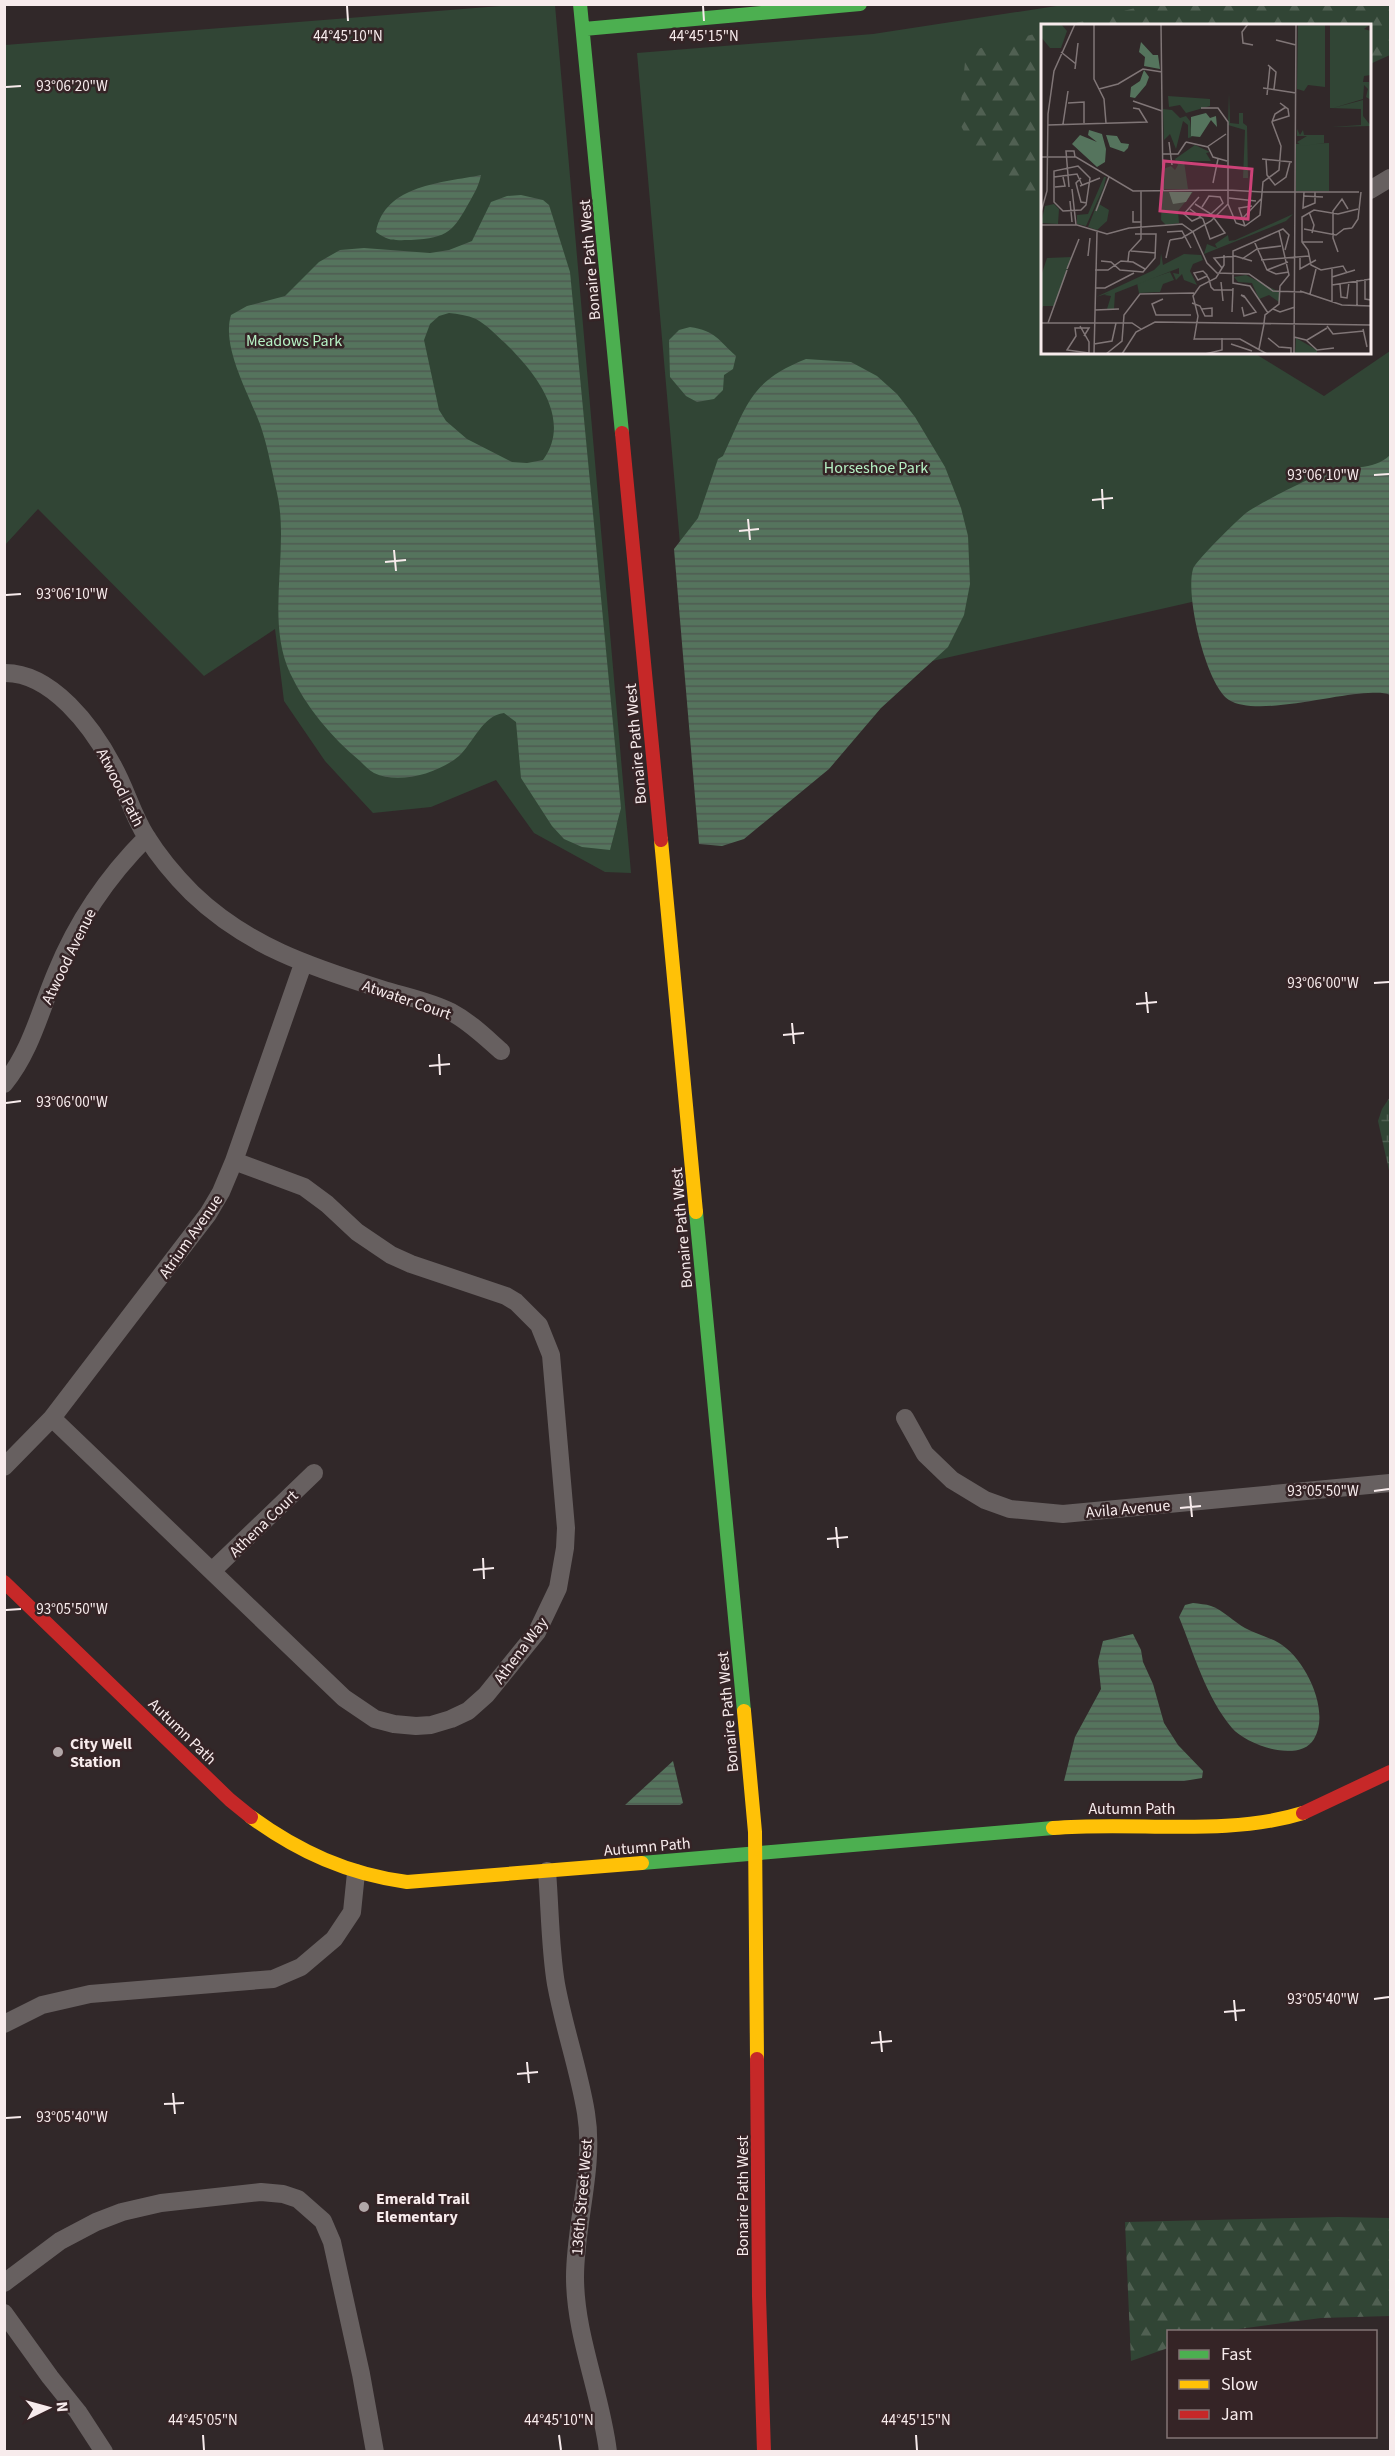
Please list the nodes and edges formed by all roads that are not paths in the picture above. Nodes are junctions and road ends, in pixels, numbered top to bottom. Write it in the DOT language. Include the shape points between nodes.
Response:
graph roads {
  1 [pos="580,4"];
  2 [pos="860,4"];
  3 [pos="584,29"];
  4 [pos="1390,178"];
  5 [pos="1371,189"];
  6 [pos="9,673"];
  7 [pos="147,837"];
  8 [pos="303,964"];
  9 [pos="501,1051"];
  10 [pos="4,1084"];
  11 [pos="234,1161"];
  12 [pos="52,1418"];
  13 [pos="905,1418"];
  14 [pos="4,1467"];
  15 [pos="314,1473"];
  16 [pos="1390,1483"];
  17 [pos="212,1571"];
  18 [pos="4,1582"];
  19 [pos="1390,1772"];
  20 [pos="755,1853"];
  21 [pos="548,1871"];
  22 [pos="356,1873"];
  23 [pos="4,2024"];
  24 [pos="4,2283"];
  25 [pos="4,2313"];
  26 [pos="104,2451"];
  27 [pos="375,2451"];
  28 [pos="608,2451"];
  29 [pos="764,2451"];
  1 -- 3 [label="street, Bonaire Path West"];
  2 -- 3 [label="street"];
  3 -- 20 [label="street, Bonaire Path West"];
  4 -- 5 [label="street"];
  6 -- 7 [label="street, Atwood Path" via="45,684 92,732 115,769"];
  7 -- 8 [label="street, Atwood Path" via="172,872 210,909 262,944"];
  7 -- 10 [label="street, Atwood Avenue" via="120,864 84,917 57,970 30,1043"];
  8 -- 9 [label="street, Atwater Court" via="449,1011 475,1027"];
  8 -- 11 [label="street, Atrium Avenue"];
  11 -- 12 [label="street, Atrium Avenue" via="221,1192 194,1234"];
  11 -- 17 [label="street, Athena Way" via="303,1187 391,1255 506,1296 528,1311 539,1324 551,1355 565,1548 558,1588 545,1618 486,1695 468,1711 451,1719 416,1726 375,1719 358,1710"];
  12 -- 14 [label="street, Atrium Avenue"];
  12 -- 17 [label="street, Athena Way"];
  13 -- 16 [label="street, Avila Avenue" via="925,1454 952,1480 985,1500 1010,1509 1063,1514"];
  15 -- 17 [label="street, Athena Court"];
  18 -- 22 [label="street, Autumn Path" via="255,1821 298,1850"];
  19 -- 20 [label="street, Autumn Path" via="1312,1810 1239,1825 1086,1825"];
  20 -- 21 [label="street, Autumn Path"];
  20 -- 29 [label="street, Bonaire Path West"];
  21 -- 22 [label="street, Autumn Path" via="408,1882"];
  21 -- 28 [label="street, 136th Street West" via="556,1983 586,2115 587,2156 577,2243 576,2294"];
  22 -- 23 [label="street" via="352,1912 334,1939 301,1967 273,1979 90,1994 42,2005"];
  24 -- 27 [label="street" via="60,2241 122,2212 162,2203 261,2192 298,2199 323,2221 332,2242"];
  25 -- 26 [label="street"];
}
